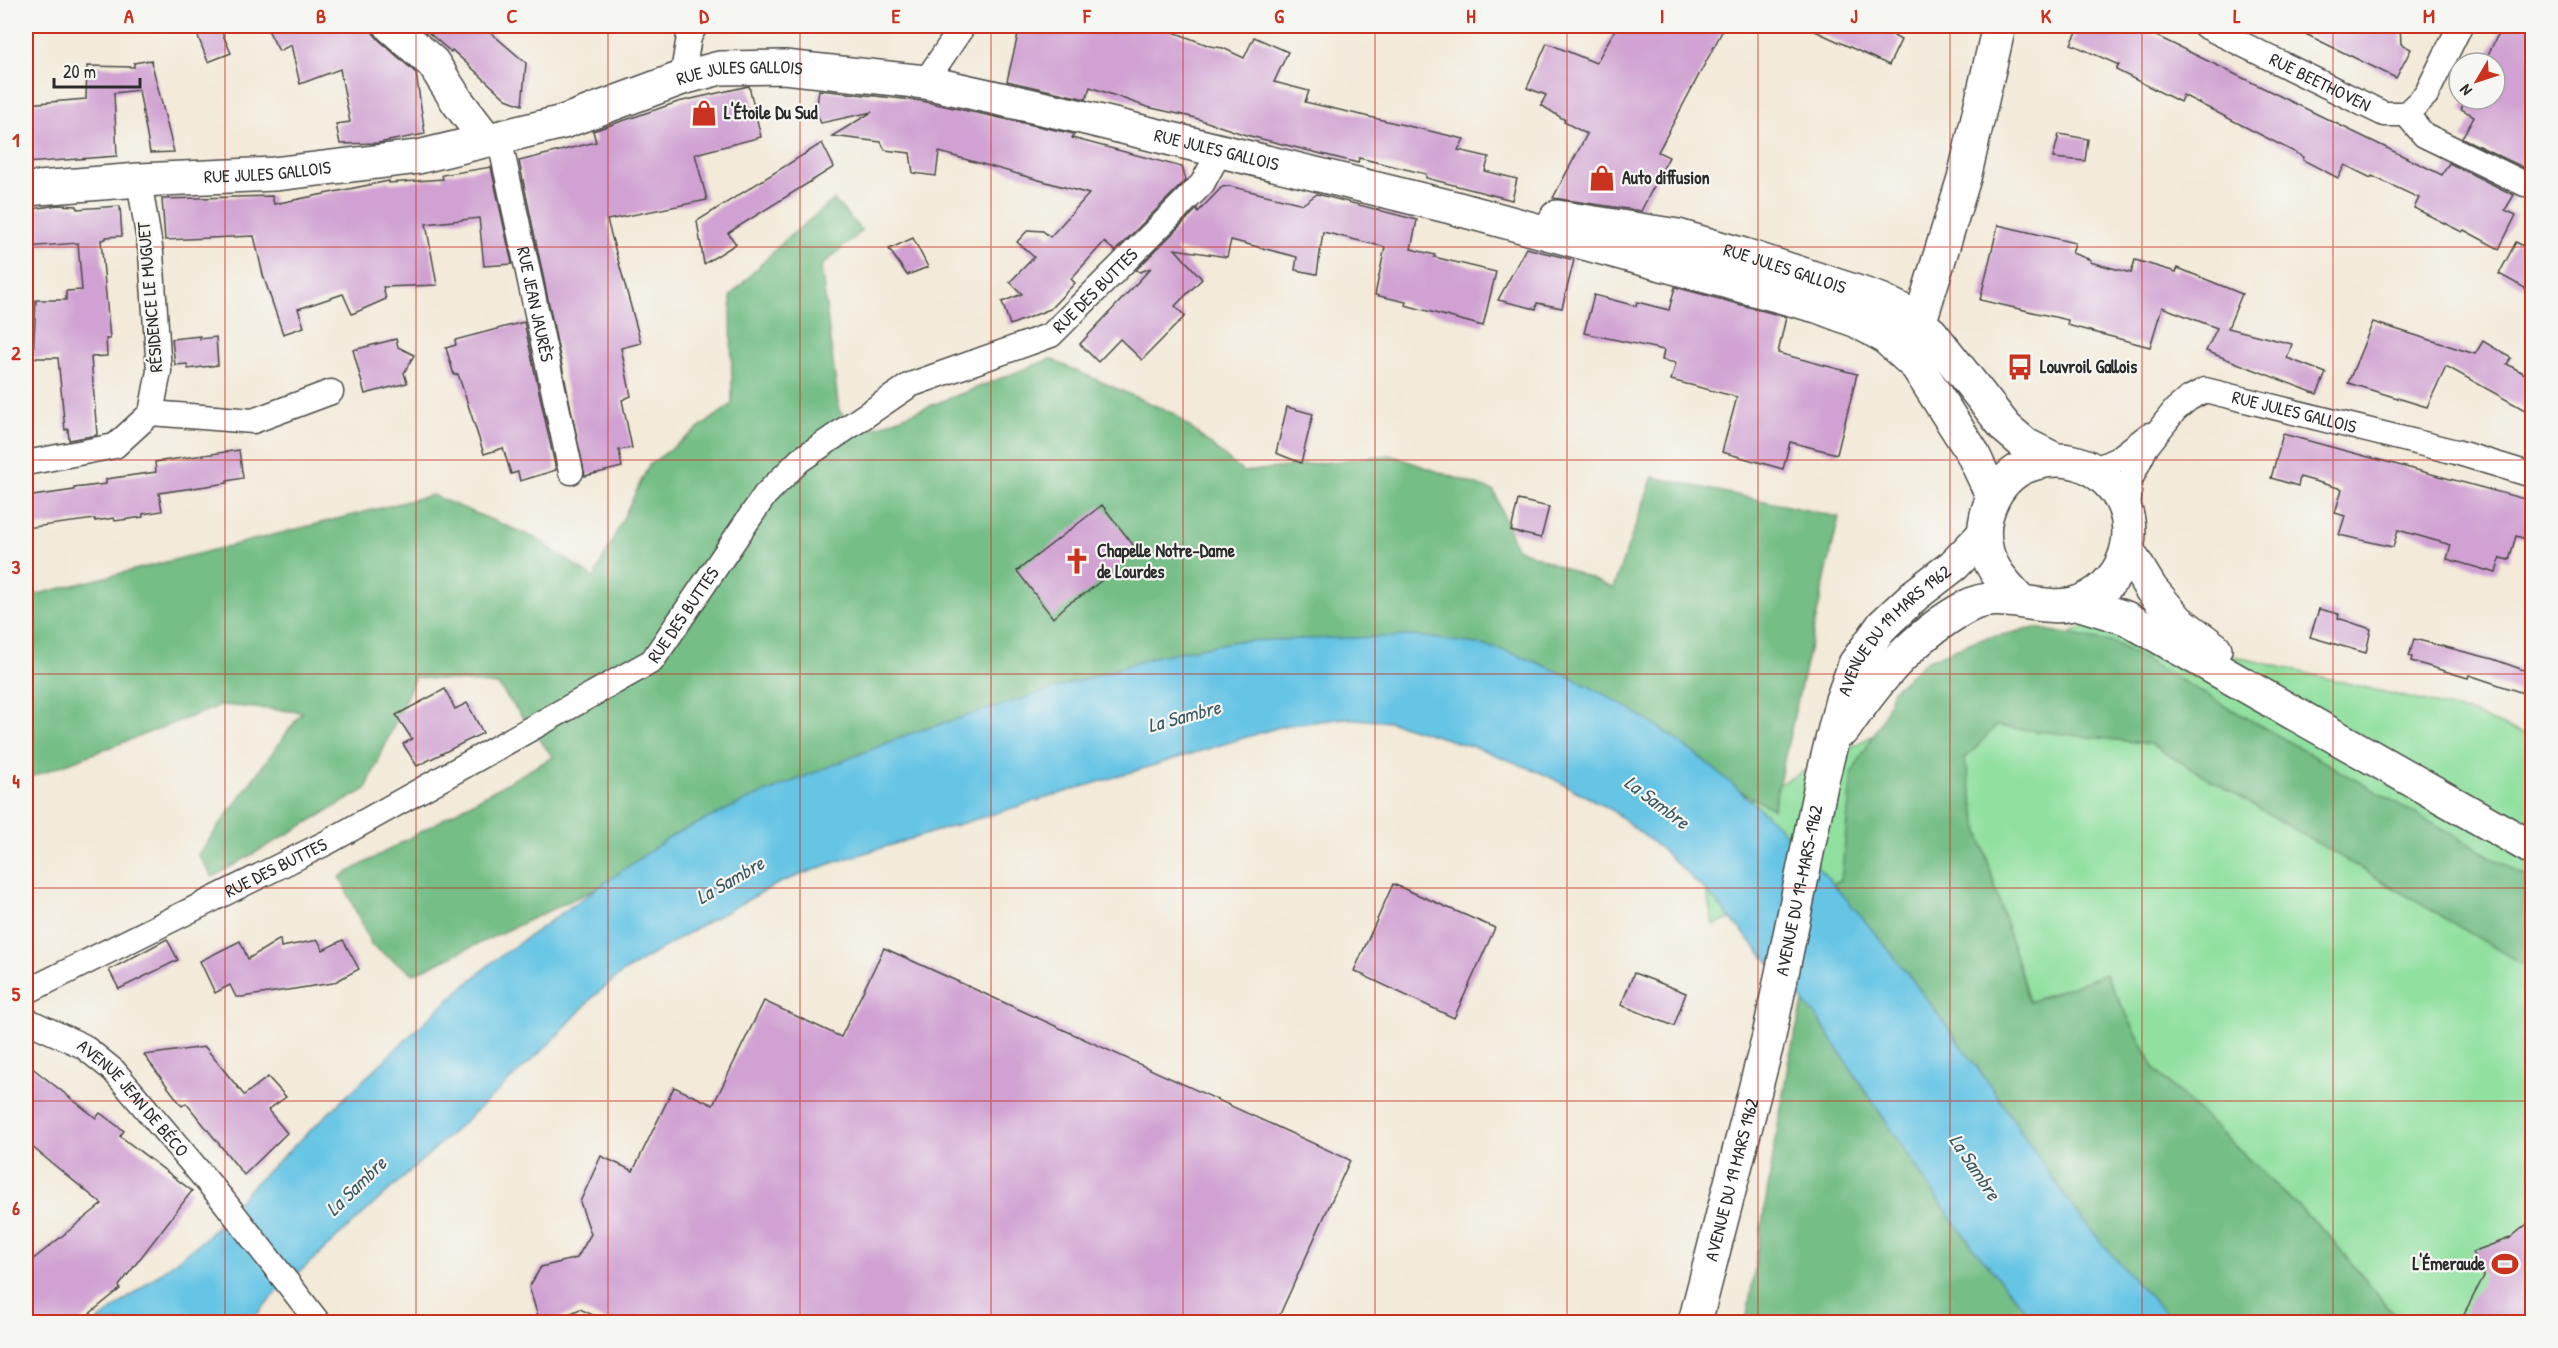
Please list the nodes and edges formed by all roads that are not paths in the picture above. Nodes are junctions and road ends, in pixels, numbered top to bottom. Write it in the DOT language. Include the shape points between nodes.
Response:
graph roads {
  1 [pos="391,26"];
  2 [pos="695,26"];
  3 [pos="963,26"];
  4 [pos="1999,26"];
  5 [pos="2205,26"];
  6 [pos="2460,26"];
  7 [pos="682,78"];
  8 [pos="925,82"];
  9 [pos="2406,114"];
  10 [pos="493,138"];
  11 [pos="1220,151"];
  12 [pos="139,180"];
  13 [pos="2525,184"];
  14 [pos="26,189"];
  15 [pos="1956,202"];
  16 [pos="1451,207"];
  17 [pos="1568,238"];
  18 [pos="1744,255"];
  19 [pos="1919,324"];
  20 [pos="1956,363"];
  21 [pos="1917,366"];
  22 [pos="331,392"];
  23 [pos="151,413"];
  24 [pos="2159,428"];
  25 [pos="2054,459"];
  26 [pos="26,463"];
  27 [pos="2094,470"];
  28 [pos="571,472"];
  29 [pos="2532,475"];
  30 [pos="1993,497"];
  31 [pos="2128,514"];
  32 [pos="1984,534"];
  33 [pos="2128,551"];
  34 [pos="2020,600"];
  35 [pos="2078,603"];
  36 [pos="1833,745"];
  37 [pos="2398,772"];
  38 [pos="2532,848"];
  39 [pos="26,992"];
  40 [pos="26,1020"];
  41 [pos="1769,1036"];
  42 [pos="316,1320"];
  43 [pos="1695,1323"];
  1 -- 10 [label="street, RUE JEAN JAURÈS" via="433,63 457,101"];
  2 -- 7 [label="street" via="689,37"];
  3 -- 8 [label="street"];
  4 -- 15 [label="street"];
  5 -- 9 [label="street, RUE BEETHOVEN" via="2384,114"];
  6 -- 9 [label="street" via="2426,95"];
  7 -- 8 [label="street, RUE JULES GALLOIS" via="720,68 784,67"];
  7 -- 10 [label="street, RUE JULES GALLOIS" via="563,122"];
  8 -- 11 [label="street, RUE JULES GALLOIS"];
  9 -- 13 [label="street" via="2424,135"];
  10 -- 12 [label="street, RUE JULES GALLOIS" via="418,158 336,168"];
  10 -- 28 [label="street, RUE JEAN JAURÈS"];
  11 -- 16 [label="street, RUE JULES GALLOIS"];
  11 -- 39 [label="street, RUE DES BUTTES" via="1202,184 1051,335 910,385 800,460 765,495 652,661 328,842"];
  12 -- 14 [label="street, RUE JULES GALLOIS"];
  12 -- 23 [label="street, RÉSIDENCE LE MUGUET" via="151,253 159,371"];
  15 -- 19 [label="street"];
  15 -- 20 [label="street" via="1945,330"];
  16 -- 17 [label="street, RUE JULES GALLOIS"];
  16 -- 18 [label="street, RUE JULES GALLOIS" via="1592,221 1678,236"];
  17 -- 18 [label="street" via="1614,242 1736,269"];
  17 -- 21 [label="street, RUE JULES GALLOIS" via="1817,306 1884,336"];
  18 -- 19 [label="street, RUE JULES GALLOIS" via="1881,300"];
  19 -- 20 [label="street, RUE JULES GALLOIS"];
  19 -- 21 [label="street"];
  20 -- 25 [label="street, RUE JULES GALLOIS" via="2006,428 2026,445"];
  21 -- 30 [label="street, RUE JULES GALLOIS" via="1972,452"];
  22 -- 23 [label="street" via="253,421"];
  23 -- 26 [label="street" via="115,446"];
  24 -- 27 [label="street" via="2118,459"];
  24 -- 29 [label="street, RUE JULES GALLOIS" via="2188,399 2205,390 2456,452"];
  24 -- 31 [label="street, RUE JULES GALLOIS" via="2130,480"];
  25 -- 27 [label="street"];
  25 -- 30 [label="street" via="2018,471"];
  27 -- 31 [label="street" via="2114,489"];
  30 -- 32 [label="street"];
  31 -- 33 [label="street"];
  32 -- 34 [label="street" via="1995,571"];
  32 -- 36 [label="street, AVENUE DU 19 MARS 1962" via="1883,625 1862,654 1842,700"];
  33 -- 35 [label="street" via="2109,584"];
  33 -- 37 [label="street" via="2151,589 2178,621 2220,654"];
  34 -- 35 [label="street"];
  34 -- 36 [label="street" via="1988,600 1970,605 1937,625 1899,657 1868,693"];
  35 -- 37 [label="street" via="2126,618"];
  36 -- 41 [label="street, AVENUE DU 19-MARS-1962" via="1822,780"];
  37 -- 38 [label="street"];
  40 -- 42 [label="street, AVENUE JEAN DE BÉCO" via="82,1046 114,1071 223,1200"];
  41 -- 43 [label="street, AVENUE DU 19 MARS 1962"];
}
